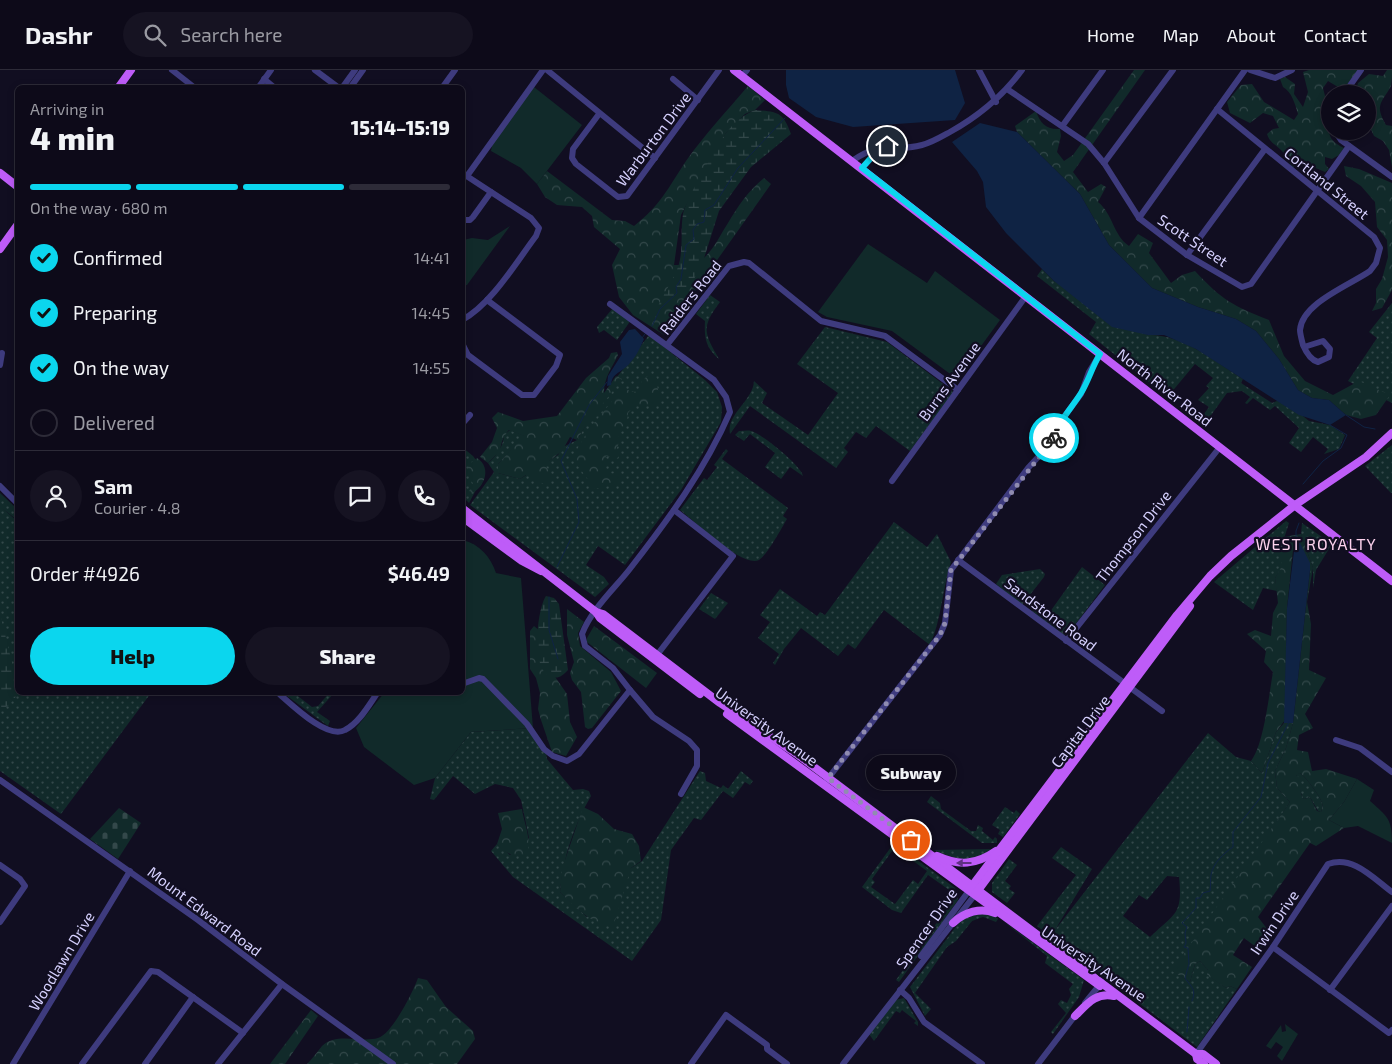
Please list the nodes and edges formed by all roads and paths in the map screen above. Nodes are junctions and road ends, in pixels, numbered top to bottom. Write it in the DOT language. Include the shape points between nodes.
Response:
graph roads {
  1 [pos="131,70"];
  2 [pos="172,70"];
  3 [pos="271,70"];
  4 [pos="315,70"];
  5 [pos="355,70"];
  6 [pos="363,70"];
  7 [pos="455,70"];
  8 [pos="545,70"];
  9 [pos="719,70"];
  10 [pos="734,70"];
  11 [pos="979,70"];
  12 [pos="1022,70"];
  13 [pos="1103,70"];
  14 [pos="1174,70"];
  15 [pos="1245,70"];
  16 [pos="1250,70"];
  17 [pos="1292,70"];
  18 [pos="1361,70"];
  19 [pos="744,73"];
  20 [pos="264,79"];
  21 [pos="672,80"];
  22 [pos="120,85"];
  23 [pos="191,85"];
  24 [pos="260,85"];
  25 [pos="271,85"];
  26 [pos="337,85"];
  27 [pos="343,85"];
  28 [pos="352,85"];
  29 [pos="444,85"];
  30 [pos="1350,85"];
  31 [pos="1007,89"];
  32 [pos="698,100"];
  33 [pos="996,102"];
  34 [pos="1218,109"];
  35 [pos="598,114"];
  36 [pos="1063,125"];
  37 [pos="1341,140"];
  38 [pos="887,146"];
  39 [pos="1350,146"];
  40 [pos="1265,149"];
  41 [pos="655,158"];
  42 [pos="852,161"];
  43 [pos="1104,164"];
  44 [pos="862,168"];
  45 [pos="0,173"];
  46 [pos="465,175"];
  47 [pos="1392,177"];
  48 [pos="15,185"];
  49 [pos="1316,191"];
  50 [pos="491,192"];
  51 [pos="1139,218"];
  52 [pos="465,220"];
  53 [pos="15,228"];
  54 [pos="0,249"];
  55 [pos="1187,255"];
  56 [pos="1026,296"];
  57 [pos="486,300"];
  58 [pos="610,304"];
  59 [pos="465,318"];
  60 [pos="668,345"];
  61 [pos="1304,347"];
  62 [pos="465,349"];
  63 [pos="2,353"];
  64 [pos="1100,354"];
  65 [pos="0,365"];
  66 [pos="958,390"];
  67 [pos="470,415"];
  68 [pos="465,421"];
  69 [pos="1392,433"];
  70 [pos="1220,447"];
  71 [pos="892,481"];
  72 [pos="0,486"];
  73 [pos="15,501"];
  74 [pos="1295,505"];
  75 [pos="465,510"];
  76 [pos="674,510"];
  77 [pos="465,519"];
  78 [pos="958,560"];
  79 [pos="546,574"];
  80 [pos="1392,581"];
  81 [pos="595,614"];
  82 [pos="1066,642"];
  83 [pos="657,655"];
  84 [pos="465,683"];
  85 [pos="1127,687"];
  86 [pos="630,690"];
  87 [pos="281,695"];
  88 [pos="376,695"];
  89 [pos="1162,711"];
  90 [pos="1336,740"];
  91 [pos="1392,772"];
  92 [pos="0,780"];
  93 [pos="825,781"];
  94 [pos="681,794"];
  95 [pos="1002,847"];
  96 [pos="924,850"];
  97 [pos="0,865"];
  98 [pos="130,871"];
  99 [pos="973,891"];
  100 [pos="1392,892"];
  101 [pos="1392,906"];
  102 [pos="0,922"];
  103 [pos="954,922"];
  104 [pos="1011,922"];
  105 [pos="1272,947"];
  106 [pos="282,984"];
  107 [pos="1100,984"];
  108 [pos="900,990"];
  109 [pos="1330,990"];
  110 [pos="1114,996"];
  111 [pos="193,997"];
  112 [pos="1145,1014"];
  113 [pos="1075,1016"];
  114 [pos="1391,1032"];
  115 [pos="243,1033"];
  116 [pos="1196,1054"];
  117 [pos="13,1064"];
  118 [pos="82,1064"];
  119 [pos="145,1064"];
  120 [pos="218,1064"];
  121 [pos="393,1064"];
  122 [pos="691,1064"];
  123 [pos="787,1064"];
  124 [pos="843,1064"];
  125 [pos="982,1064"];
  126 [pos="1038,1064"];
  127 [pos="1204,1064"];
  128 [pos="1216,1064"];
  1 -- 22 [label="main road"];
  2 -- 23 [label="street"];
  3 -- 20 [label="street"];
  4 -- 26 [label="street"];
  5 -- 27 [label="street"];
  6 -- 28 [label="street"];
  7 -- 29 [label="street"];
  8 -- 35 [label="street"];
  8 -- 46 [label="street"];
  9 -- 32 [label="street, Warburton Drive"];
  10 -- 19 [label="main road, North River Road"];
  11 -- 33 [label="street"];
  12 -- 31 [label="street"];
  13 -- 36 [label="street"];
  14 -- 43 [label="street"];
  15 -- 34 [label="street"];
  16 -- 17 [label="street" via="1274,78"];
  18 -- 30 [label="street"];
  19 -- 42 [label="main road, North River Road"];
  20 -- 24 [label="street"];
  20 -- 25 [label="street"];
  21 -- 32 [label="street"];
  31 -- 33 [label="street"];
  31 -- 36 [label="street, Scott Street"];
  32 -- 41 [label="street, Warburton Drive"];
  33 -- 38 [label="street" via="961,126 923,145"];
  34 -- 40 [label="street, Cortland Street"];
  34 -- 51 [label="street"];
  35 -- 41 [label="street"];
  35 -- 41 [label="street, Warburton Drive" via="573,149 572,158 618,197 627,196"];
  36 -- 43 [label="street, Scott Street" via="1088,144"];
  37 -- 39 [label="street"];
  38 -- 42 [label="street" via="866,152"];
  38 -- 44 [label="street" via="878,150"];
  39 -- 47 [label="street"];
  39 -- 49 [label="street, Scott Street"];
  40 -- 49 [label="street, Cortland Street"];
  40 -- 55 [label="street"];
  42 -- 44 [label="main road, North River Road"];
  43 -- 51 [label="street, Scott Street"];
  44 -- 56 [label="main road, North River Road"];
  45 -- 48 [label="main road"];
  46 -- 50 [label="street"];
  49 -- 55 [label="street, Scott Street" via="1251,284 1242,287"];
  49 -- 61 [label="street, Cortland Street" via="1374,237 1380,248 1370,271 1318,302 1306,314 1300,330"];
  50 -- 52 [label="street" via="473,217"];
  50 -- 57 [label="street" via="538,226 536,236"];
  51 -- 55 [label="street, Scott Street"];
  53 -- 54 [label="main road"];
  56 -- 64 [label="main road, North River Road"];
  56 -- 66 [label="street, Burns Avenue"];
  57 -- 59 [label="street"];
  57 -- 62 [label="street" via="560,355 560,359 539,391 529,396 522,395 468,355"];
  58 -- 60 [label="street"];
  60 -- 66 [label="street, Raiders Road" via="729,266 744,262 821,321 884,336"];
  60 -- 76 [label="street, Raiders Road" via="714,380 726,398 730,412 701,471"];
  63 -- 65 [label="street"];
  64 -- 70 [label="main road, North River Road"];
  64 -- 78 [label="street" via="1081,394 1058,425 1052,442 1024,473"];
  66 -- 71 [label="street, Burns Avenue"];
  67 -- 68 [label="street"];
  69 -- 74 [label="main road, Capital Drive" via="1366,458"];
  70 -- 74 [label="main road, North River Road"];
  70 -- 82 [label="street, Thompson Drive"];
  72 -- 73 [label="street"];
  74 -- 80 [label="main road, North River Road"];
  74 -- 85 [label="main road, Capital Drive" via="1230,556 1206,581 1189,608"];
  75 -- 79 [label="main road, University Avenue"];
  76 -- 81 [label="street"];
  76 -- 83 [label="street" via="732,556"];
  77 -- 79 [label="main road, University Avenue" via="522,561"];
  78 -- 82 [label="street, Sandstone Road"];
  78 -- 93 [label="street" via="951,570 945,623 940,635"];
  79 -- 81 [label="main road, University Avenue"];
  81 -- 83 [label="main road, University Avenue" via="603,614"];
  81 -- 86 [label="street" via="583,630 583,642 613,668"];
  81 -- 93 [label="main road, University Avenue" via="666,669"];
  82 -- 85 [label="street, Sandstone Road"];
  83 -- 93 [label="main road, University Avenue"];
  84 -- 86 [label="street" via="483,679 527,724 544,749 567,761 578,754"];
  85 -- 89 [label="street, Sandstone Road"];
  85 -- 95 [label="main road, Capital Drive"];
  85 -- 99 [label="main road, Capital Drive"];
  86 -- 94 [label="street" via="653,717 689,741 696,750 698,766"];
  87 -- 88 [label="street" via="334,733 353,724"];
  90 -- 91 [label="street" via="1360,748"];
  92 -- 98 [label="street, Mount Edward Road"];
  93 -- 96 [label="main road, University Avenue"];
  93 -- 99 [label="main road, University Avenue"];
  95 -- 96 [label="main road, one-way" via="980,861 962,864"];
  95 -- 99 [label="main road, Capital Drive"];
  96 -- 99 [label="main road, University Avenue"];
  97 -- 102 [label="street" via="25,886"];
  98 -- 106 [label="street, Mount Edward Road"];
  98 -- 117 [label="street, Woodlawn Drive"];
  99 -- 103 [label="street, Spencer Drive"];
  99 -- 104 [label="main road, University Avenue"];
  99 -- 107 [label="main road"];
  99 -- 108 [label="street, Spencer Drive"];
  100 -- 105 [label="street, Irwin Drive" via="1350,862 1339,860 1328,864"];
  101 -- 109 [label="street"];
  103 -- 104 [label="main road" via="964,914 987,910"];
  103 -- 108 [label="street, Spencer Drive"];
  104 -- 107 [label="main road, University Avenue"];
  105 -- 109 [label="street"];
  105 -- 116 [label="street, Irwin Drive"];
  106 -- 115 [label="street"];
  106 -- 121 [label="street, Mount Edward Road"];
  107 -- 110 [label="main road, University Avenue"];
  107 -- 112 [label="main road"];
  107 -- 113 [label="street"];
  108 -- 124 [label="street, Spencer Drive"];
  108 -- 125 [label="street" via="924,1022"];
  109 -- 114 [label="street"];
  110 -- 112 [label="main road, University Avenue"];
  110 -- 113 [label="main road" via="1091,999"];
  111 -- 115 [label="street"];
  111 -- 118 [label="street" via="158,972 151,971"];
  111 -- 119 [label="street"];
  112 -- 116 [label="main road"];
  113 -- 126 [label="street"];
  115 -- 120 [label="street"];
  116 -- 127 [label="main road"];
  116 -- 128 [label="main road" via="1203,1054"];
  122 -- 123 [label="street" via="726,1015"];
}
